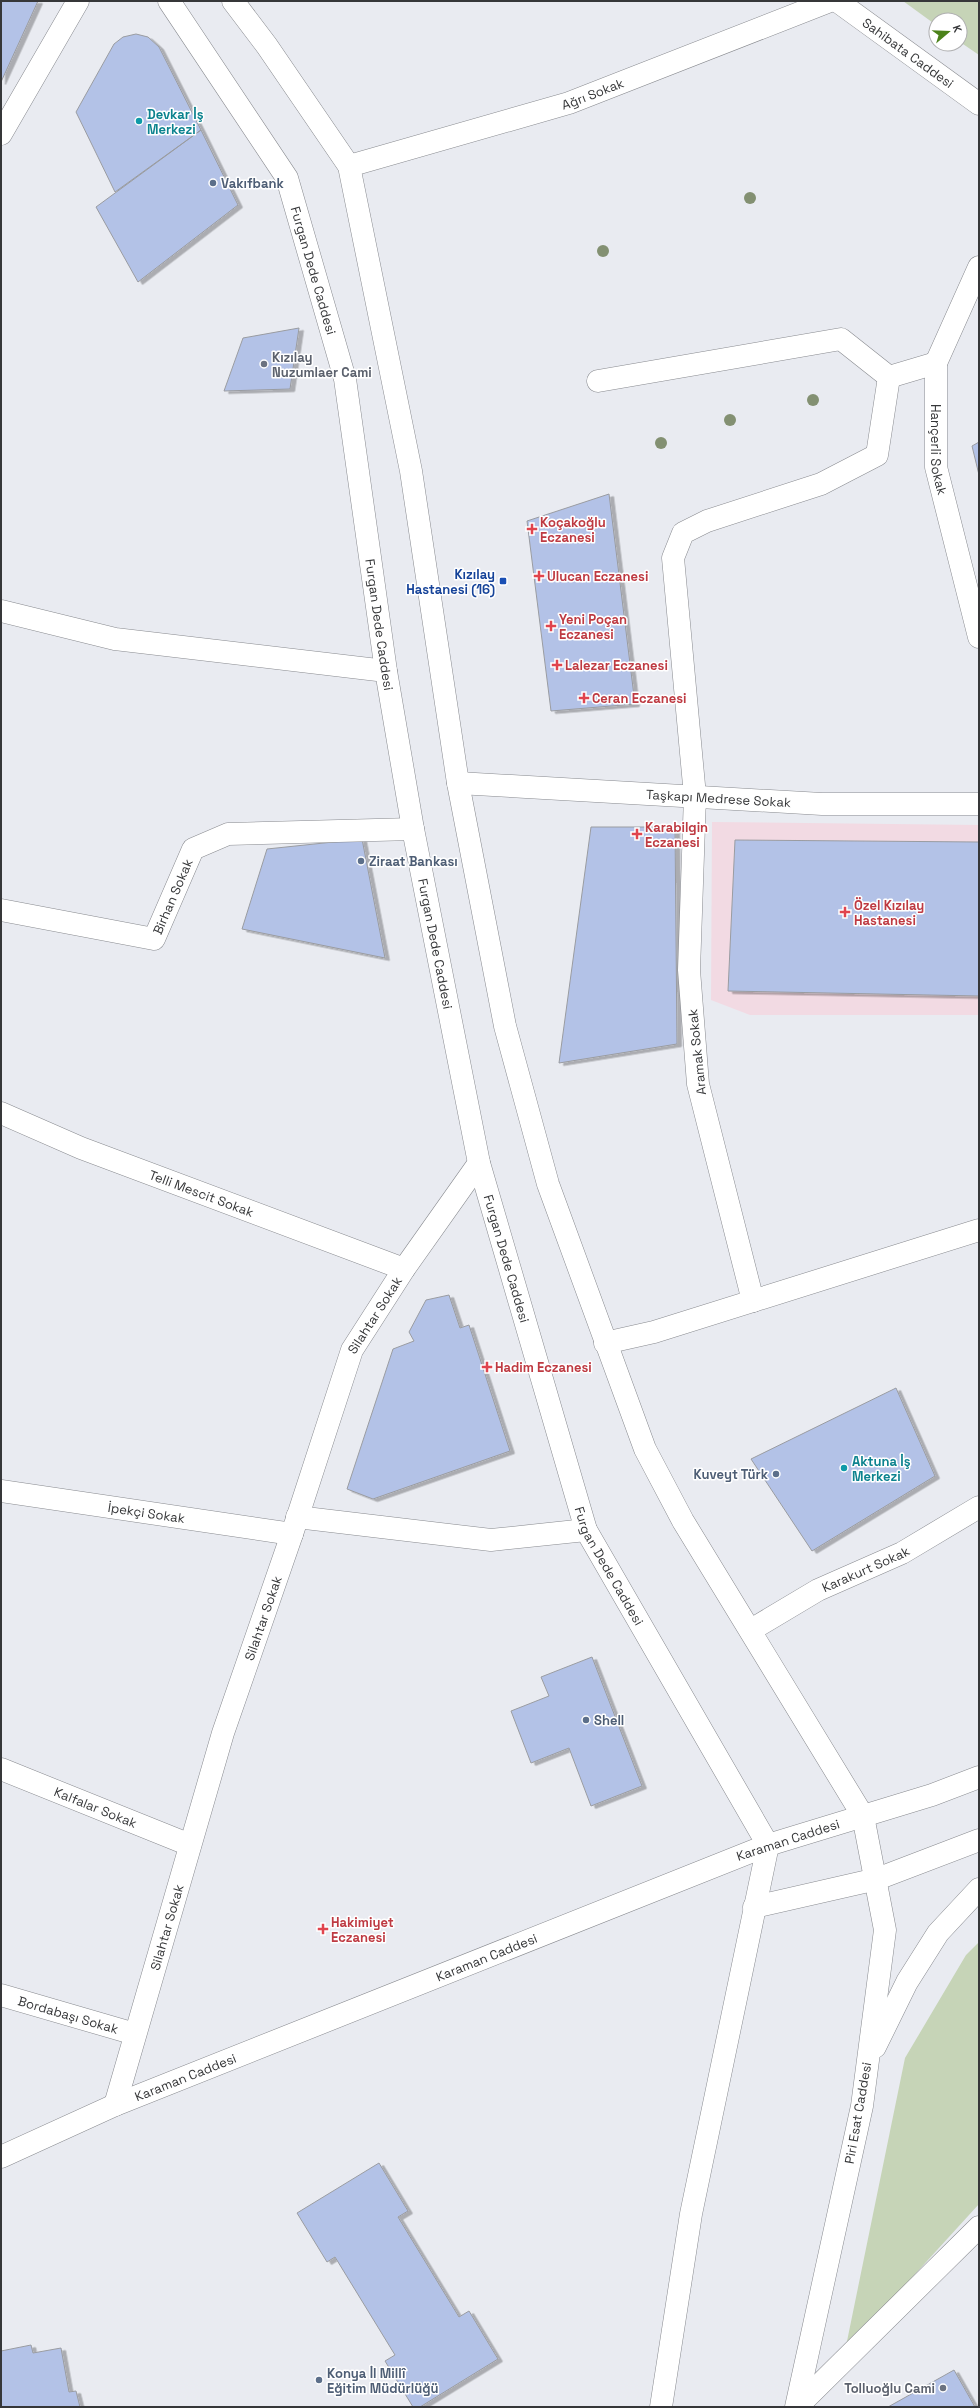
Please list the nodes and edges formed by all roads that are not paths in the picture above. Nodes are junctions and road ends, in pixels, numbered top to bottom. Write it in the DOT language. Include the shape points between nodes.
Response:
graph roads {
  1 [pos="78,1"];
  2 [pos="169,1"];
  3 [pos="233,1"];
  4 [pos="830,1"];
  5 [pos="837,1"];
  6 [pos="979,104"];
  7 [pos="1,134"];
  8 [pos="349,166"];
  9 [pos="979,267"];
  10 [pos="936,363"];
  11 [pos="889,377"];
  12 [pos="598,381"];
  13 [pos="1,611"];
  14 [pos="979,637"];
  15 [pos="386,671"];
  16 [pos="458,783"];
  17 [pos="695,796"];
  18 [pos="979,804"];
  19 [pos="413,829"];
  20 [pos="1,910"];
  21 [pos="1,1113"];
  22 [pos="479,1163"];
  23 [pos="979,1230"];
  24 [pos="404,1269"];
  25 [pos="752,1301"];
  26 [pos="605,1343"];
  27 [pos="1,1491"];
  28 [pos="979,1507"];
  29 [pos="295,1526"];
  30 [pos="586,1530"];
  31 [pos="751,1630"];
  32 [pos="1,1769"];
  33 [pos="979,1777"];
  34 [pos="863,1816"];
  35 [pos="979,1840"];
  36 [pos="768,1844"];
  37 [pos="190,1845"];
  38 [pos="876,1878"];
  39 [pos="979,1889"];
  40 [pos="754,1907"];
  41 [pos="1,1996"];
  42 [pos="135,2034"];
  43 [pos="867,2063"];
  44 [pos="115,2105"];
  45 [pos="1,2157"];
  46 [pos="979,2227"];
  47 [pos="661,2407"];
  48 [pos="796,2407"];
  1 -- 7 [label="street"];
  2 -- 15 [label="street, Furgan Dede Caddesi" via="287,178 345,379"];
  3 -- 8 [label="street"];
  4 -- 8 [label="street, Ağrı Sokak" via="569,103"];
  5 -- 6 [label="street, Sahibata Caddesi"];
  8 -- 16 [label="street" via="411,471"];
  9 -- 10 [label="street, Hançerli Sokak"];
  10 -- 11 [label="street"];
  10 -- 14 [label="street, Hançerli Sokak" via="936,467"];
  11 -- 12 [label="street" via="841,339"];
  11 -- 17 [label="street, Aramak Sokak" via="877,455 821,484 706,521 683,533 673,558"];
  13 -- 15 [label="street" via="115,639"];
  15 -- 19 [label="street, Furgan Dede Caddesi"];
  16 -- 17 [label="street, Taşkapı Medrese Sokak"];
  16 -- 26 [label="street" via="505,1026 548,1184"];
  17 -- 18 [label="street, Taşkapı Medrese Sokak" via="822,804"];
  17 -- 25 [label="street, Aramak Sokak" via="689,970 698,1084 720,1162"];
  19 -- 20 [label="street, Birhan Sokak" via="228,834 193,849 154,940"];
  19 -- 22 [label="street, Furgan Dede Caddesi"];
  21 -- 24 [label="street, Telli Mescit Sokak" via="81,1148"];
  22 -- 24 [label="street, Silahtar Sokak"];
  22 -- 30 [label="street, Furgan Dede Caddesi"];
  23 -- 25 [label="street"];
  24 -- 29 [label="street, Silahtar Sokak" via="352,1350"];
  25 -- 26 [label="street" via="654,1332"];
  26 -- 31 [label="street" via="645,1449 683,1521"];
  27 -- 29 [label="street, İpekçi Sokak"];
  28 -- 31 [label="street, Karakurt Sokak" via="902,1553 818,1590"];
  29 -- 30 [label="street, İpekçi Sokak" via="491,1540"];
  29 -- 37 [label="street, Silahtar Sokak" via="223,1733"];
  30 -- 36 [label="street, Furgan Dede Caddesi"];
  31 -- 34 [label="street"];
  32 -- 37 [label="street, Kalfalar Sokak"];
  33 -- 34 [label="street, Karaman Caddesi"];
  34 -- 36 [label="street, Karaman Caddesi"];
  34 -- 38 [label="street, Piri Esat Caddesi"];
  35 -- 38 [label="street"];
  36 -- 40 [label="street"];
  36 -- 44 [label="street, Karaman Caddesi"];
  37 -- 42 [label="street, Silahtar Sokak"];
  38 -- 40 [label="street"];
  38 -- 43 [label="street, Piri Esat Caddesi" via="885,1930"];
  39 -- 43 [label="street" via="938,1933 907,1982"];
  40 -- 47 [label="street" via="691,2214"];
  41 -- 42 [label="street, Bordabaşı Sokak"];
  42 -- 44 [label="street, Silahtar Sokak"];
  43 -- 48 [label="street, Piri Esat Caddesi" via="862,2106"];
  44 -- 45 [label="street, Karaman Caddesi"];
  46 -- 48 [label="street"];
}
